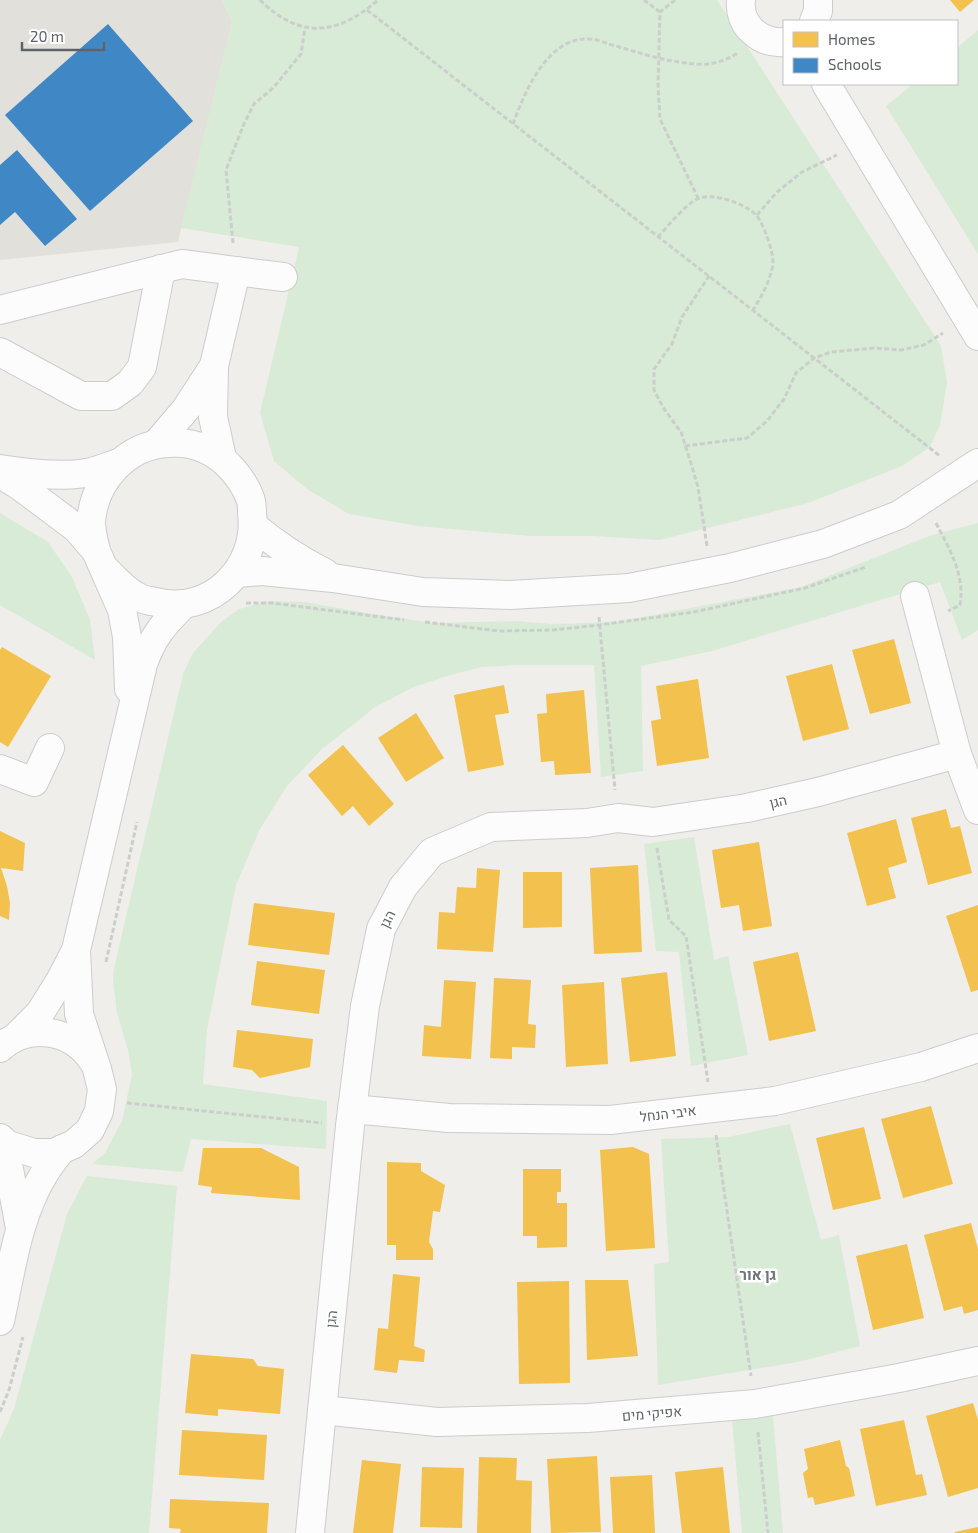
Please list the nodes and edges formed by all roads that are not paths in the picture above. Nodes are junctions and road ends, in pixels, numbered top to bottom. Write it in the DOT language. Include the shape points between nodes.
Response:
graph roads {
  1 [pos="741,0"];
  2 [pos="818,0"];
  3 [pos="814,20"];
  4 [pos="773,41"];
  5 [pos="827,85"];
  6 [pos="161,269"];
  7 [pos="236,271"];
  8 [pos="283,278"];
  9 [pos="0,310"];
  10 [pos="972,327"];
  11 [pos="0,352"];
  12 [pos="214,366"];
  13 [pos="157,443"];
  14 [pos="222,458"];
  15 [pos="118,464"];
  16 [pos="970,468"];
  17 [pos="0,469"];
  18 [pos="0,474"];
  19 [pos="254,526"];
  20 [pos="101,561"];
  21 [pos="237,573"];
  22 [pos="333,578"];
  23 [pos="915,596"];
  24 [pos="184,604"];
  25 [pos="130,715"];
  26 [pos="50,748"];
  27 [pos="957,754"];
  28 [pos="0,769"];
  29 [pos="978,810"];
  30 [pos="76,950"];
  31 [pos="8,1043"];
  32 [pos="978,1048"];
  33 [pos="98,1069"];
  34 [pos="351,1118"];
  35 [pos="0,1138"];
  36 [pos="0,1146"];
  37 [pos="62,1149"];
  38 [pos="20,1230"];
  39 [pos="0,1321"];
  40 [pos="978,1361"];
  41 [pos="322,1410"];
  42 [pos="310,1533"];
  1 -- 4 [label="street" via="742,16 751,30"];
  2 -- 3 [label="street"];
  5 -- 10 [label="street"];
  6 -- 7 [label="street" via="182,264"];
  6 -- 9 [label="street"];
  6 -- 11 [label="street" via="142,367 130,383 112,396 81,396"];
  7 -- 8 [label="street"];
  7 -- 12 [label="street"];
  12 -- 13 [label="street"];
  12 -- 14 [label="street" via="213,417"];
  13 -- 14 [label="street" via="177,442 202,447"];
  13 -- 15 [label="street" via="136,450"];
  14 -- 19 [label="street" via="243,482 251,500"];
  15 -- 17 [label="street" via="90,473 27,474"];
  15 -- 20 [label="street" via="107,476 94,503 91,523"];
  16 -- 22 [label="street" via="899,515 823,544 629,588 510,595 423,592"];
  18 -- 20 [label="street" via="76,528"];
  19 -- 21 [label="street" via="250,547"];
  19 -- 22 [label="street" via="296,558"];
  20 -- 24 [label="street" via="126,590 140,598 167,605"];
  20 -- 25 [label="street" via="122,610 127,637"];
  21 -- 22 [label="street" via="262,571"];
  21 -- 24 [label="street" via="226,585 204,599"];
  23 -- 27 [label="street"];
  24 -- 25 [label="street" via="150,644"];
  25 -- 30 [label="street"];
  26 -- 28 [label="street" via="34,782"];
  27 -- 29 [label="street"];
  27 -- 34 [label="street, הגן" via="765,804 653,822 618,818 586,823 491,827 432,852 403,887 381,929 364,1006"];
  30 -- 31 [label="street" via="40,1013"];
  30 -- 33 [label="street" via="78,1014"];
  31 -- 33 [label="street" via="27,1033 48,1032 69,1038 86,1051"];
  32 -- 34 [label="street, איבי הנחל" via="921,1067 775,1101 610,1120"];
  33 -- 37 [label="street" via="102,1090 100,1111 90,1130 74,1144"];
  34 -- 41 [label="street, הגן"];
  35 -- 37 [label="street" via="8,1145 34,1153"];
  36 -- 38 [label="street" via="9,1169"];
  37 -- 38 [label="street" via="44,1174"];
  38 -- 39 [label="street"];
  40 -- 41 [label="street, אפיקי מים" via="755,1404 588,1418 436,1422"];
  41 -- 42 [label="street, הגן"];
}
